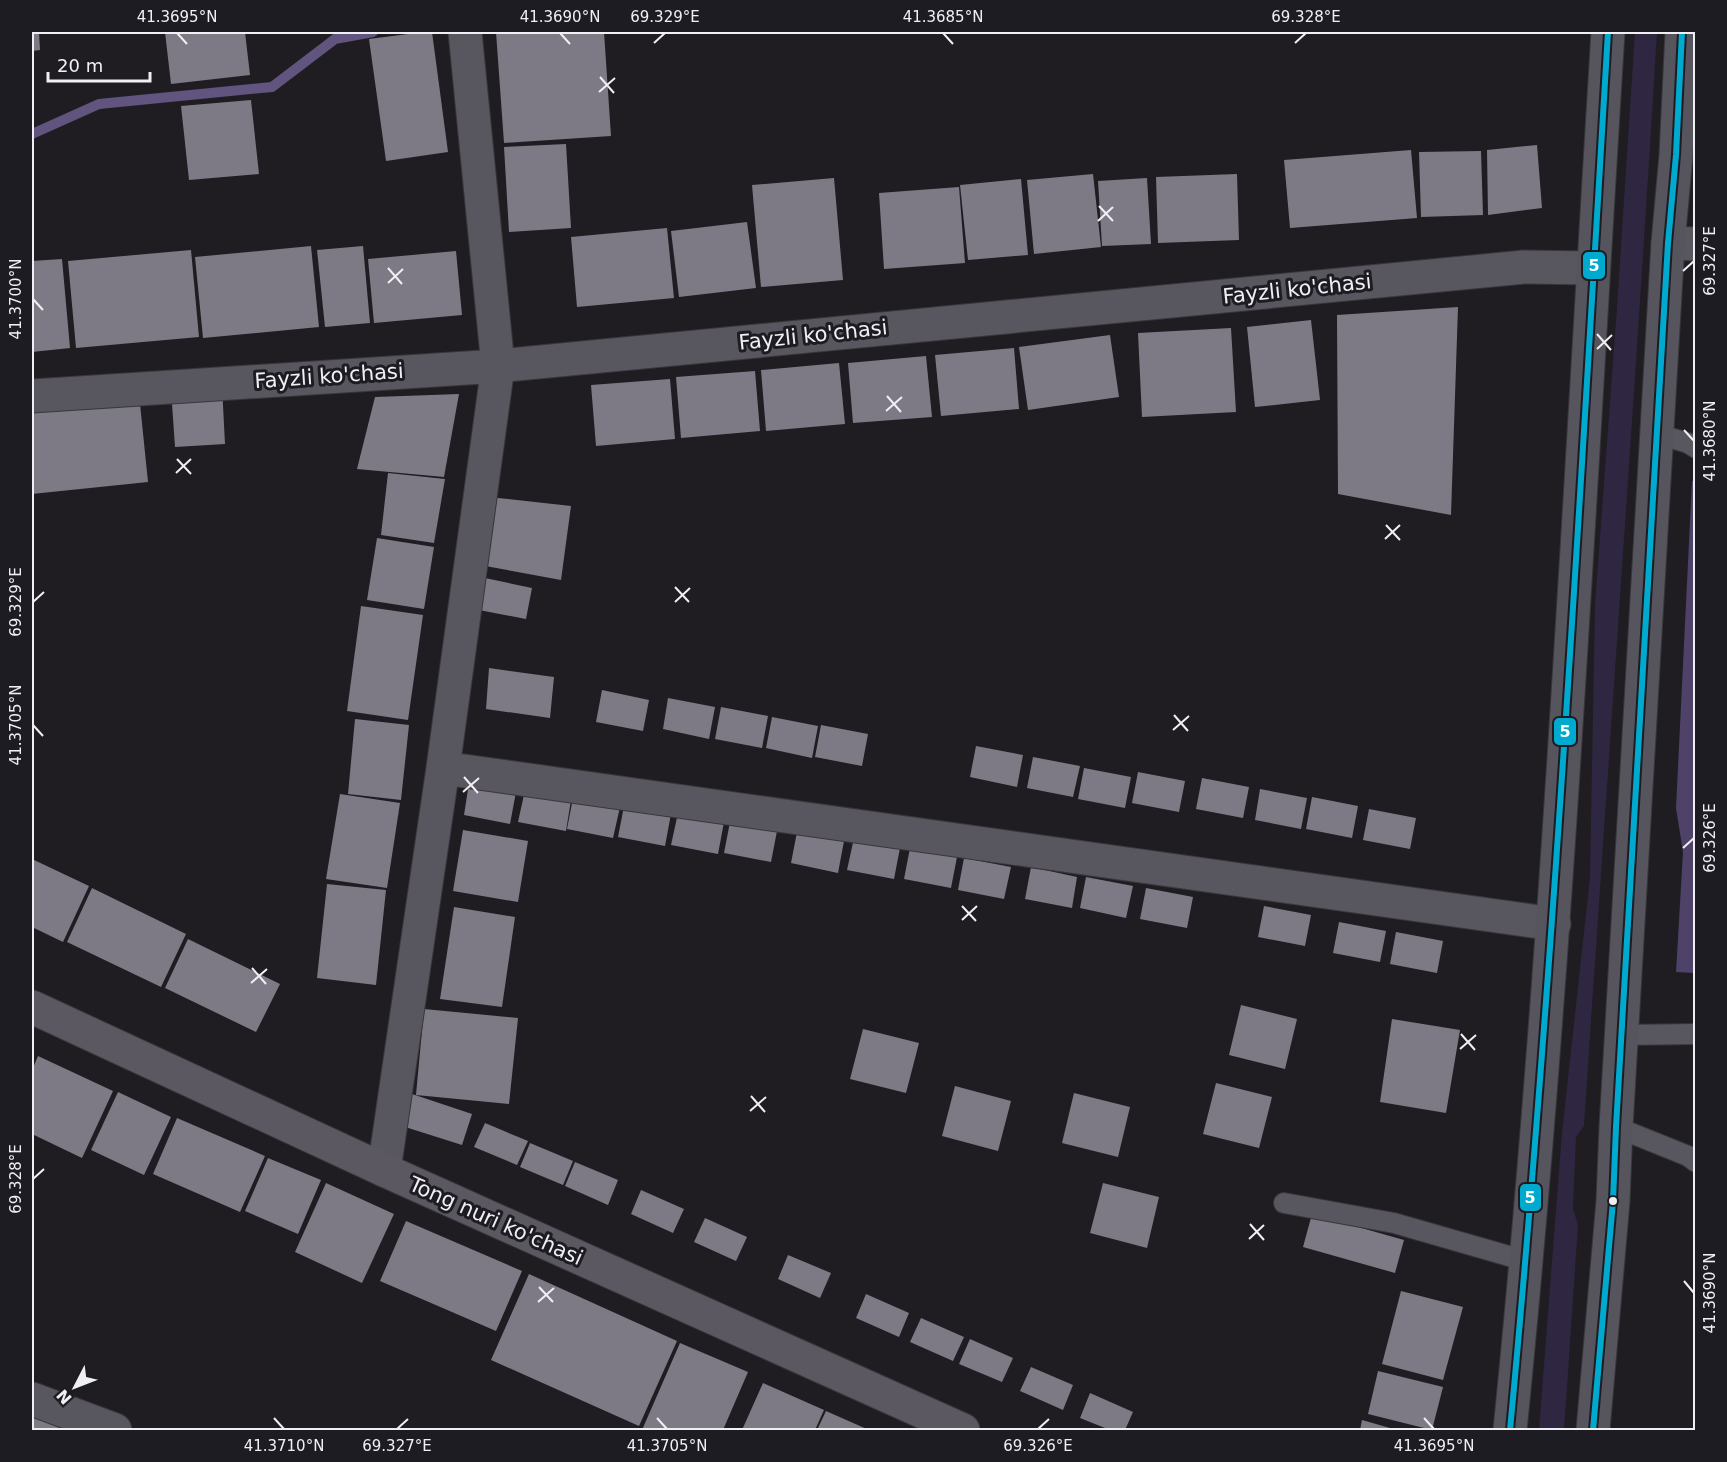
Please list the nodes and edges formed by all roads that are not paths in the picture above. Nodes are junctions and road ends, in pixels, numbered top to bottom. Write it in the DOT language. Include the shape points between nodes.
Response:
graph roads {
  1 [pos="465,32"];
  2 [pos="1608,32"];
  3 [pos="1682,32"];
  4 [pos="1685,151"];
  5 [pos="1682,244"];
  6 [pos="1593,268"];
  7 [pos="498,366"];
  8 [pos="32,396"];
  9 [pos="1657,434"];
  10 [pos="1695,448"];
  11 [pos="443,768"];
  12 [pos="1554,924"];
  13 [pos="32,1007"];
  14 [pos="1695,1034"];
  15 [pos="1621,1035"];
  16 [pos="1616,1126"];
  17 [pos="1695,1162"];
  18 [pos="384,1170"];
  19 [pos="1284,1203"];
  20 [pos="1526,1261"];
  21 [pos="32,1399"];
  22 [pos="115,1431"];
  23 [pos="963,1431"];
  24 [pos="1510,1431"];
  25 [pos="1593,1431"];
  1 -- 7 [label="street"];
  2 -- 6 [label="highway"];
  3 -- 4 [label="highway"];
  4 -- 5 [label="highway"];
  5 -- 9 [label="highway"];
  6 -- 7 [label="street, Fayzli ko'chasi" via="1524,267"];
  6 -- 12 [label="highway"];
  7 -- 8 [label="street, Fayzli ko'chasi"];
  7 -- 11 [label="street"];
  9 -- 10 [label="lane"];
  9 -- 15 [label="highway"];
  11 -- 12 [label="street"];
  11 -- 18 [label="street"];
  12 -- 20 [label="highway"];
  13 -- 18 [label="street, Tong nuri ko'chasi"];
  14 -- 15 [label="lane"];
  15 -- 16 [label="highway"];
  16 -- 17 [label="lane"];
  16 -- 25 [label="highway"];
  18 -- 23 [label="street, Tong nuri ko'chasi"];
  19 -- 20 [label="lane" via="1394,1223"];
  20 -- 24 [label="highway"];
  21 -- 22 [label="street"];
}
